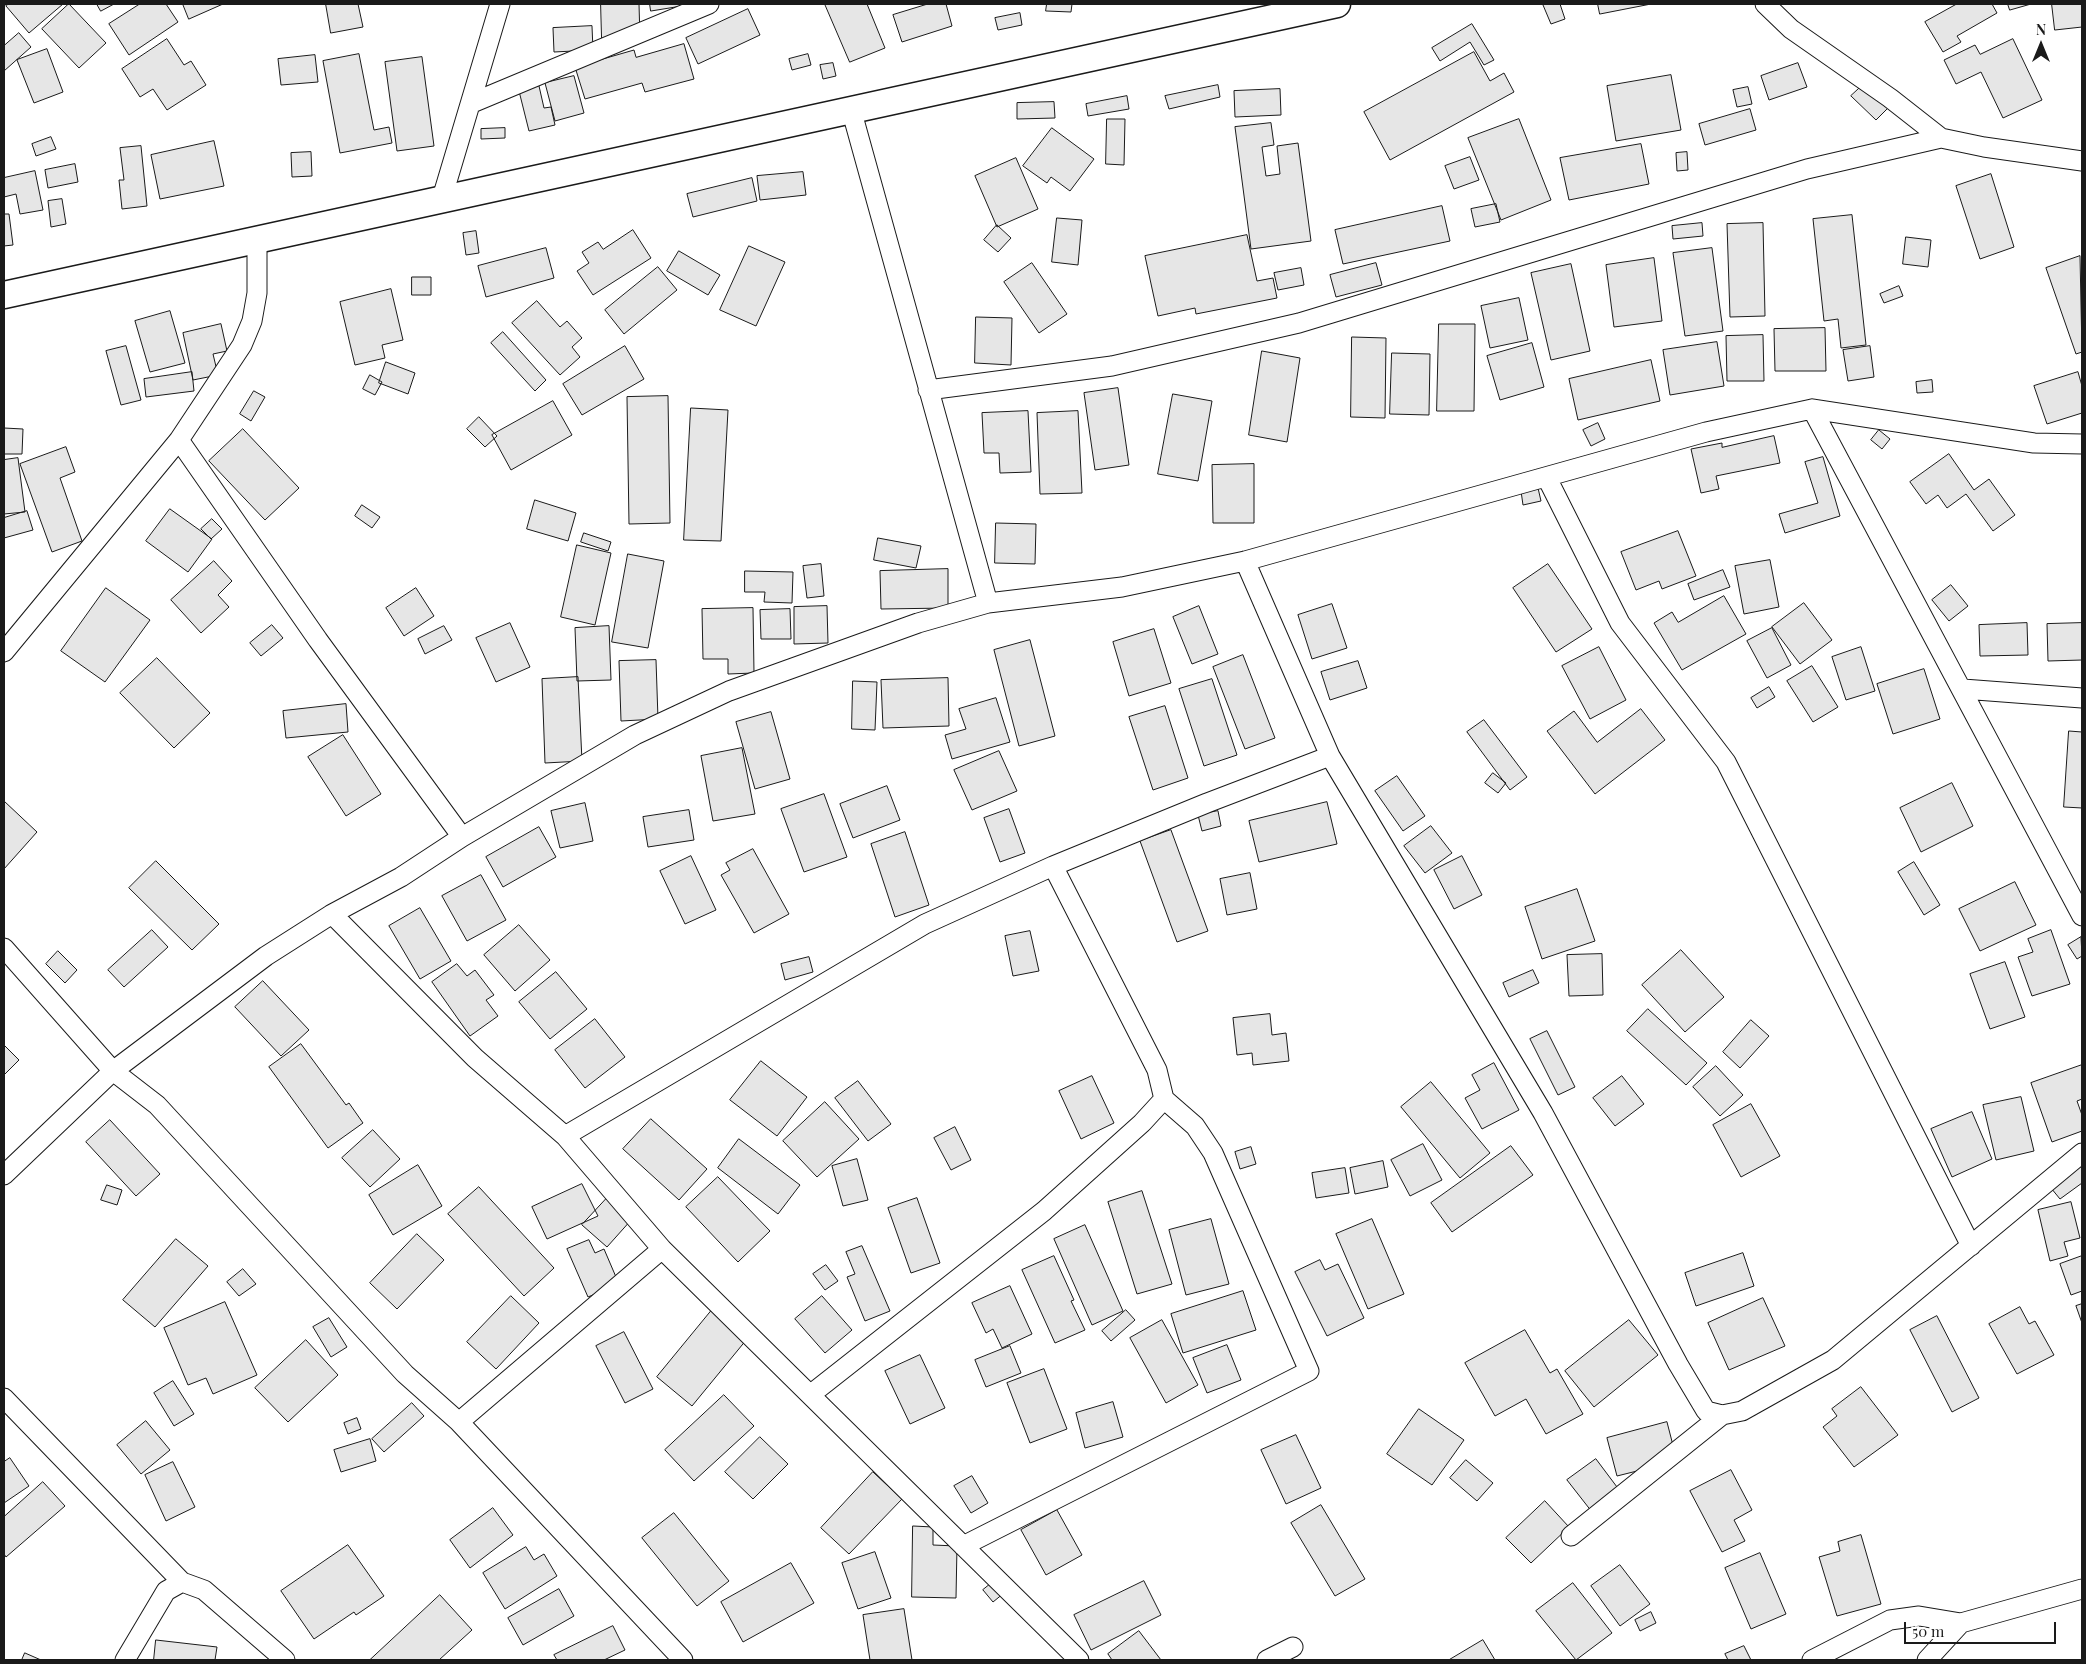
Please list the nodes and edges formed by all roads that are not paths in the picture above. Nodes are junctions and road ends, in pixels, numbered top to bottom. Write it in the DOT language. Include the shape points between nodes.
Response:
graph roads {
  1 [pos="500,4"];
  2 [pos="709,4"];
  3 [pos="1337,4"];
  4 [pos="1765,4"];
  5 [pos="472,103"];
  6 [pos="851,109"];
  7 [pos="1941,138"];
  8 [pos="2082,161"];
  9 [pos="442,198"];
  10 [pos="257,239"];
  11 [pos="4,295"];
  12 [pos="928,390"];
  13 [pos="1812,409"];
  14 [pos="179,440"];
  15 [pos="2082,444"];
  16 [pos="1548,478"];
  17 [pos="1244,561"];
  18 [pos="988,603"];
  19 [pos="4,652"];
  20 [pos="1963,689"];
  21 [pos="2082,698"];
  22 [pos="1330,756"];
  23 [pos="462,837"];
  24 [pos="1053,866"];
  25 [pos="332,914"];
  26 [pos="2082,916"];
  27 [pos="4,948"];
  28 [pos="113,1071"];
  29 [pos="1164,1099"];
  30 [pos="565,1136"];
  31 [pos="2082,1153"];
  32 [pos="4,1175"];
  33 [pos="1971,1246"];
  34 [pos="662,1249"];
  35 [pos="810,1395"];
  36 [pos="4,1398"];
  37 [pos="1722,1415"];
  38 [pos="459,1422"];
  39 [pos="1571,1536"];
  40 [pos="963,1546"];
  41 [pos="182,1582"];
  42 [pos="2082,1589"];
  43 [pos="1961,1624"];
  44 [pos="1293,1647"];
  45 [pos="125,1660"];
  46 [pos="285,1660"];
  47 [pos="683,1660"];
  48 [pos="1078,1660"];
  49 [pos="1267,1660"];
  50 [pos="1812,1660"];
  51 [pos="1927,1660"];
  1 -- 5 [label="street"];
  2 -- 5 [label="street"];
  3 -- 6 [label="main road"];
  4 -- 7 [label="street" via="1791,30 1890,98"];
  5 -- 9 [label="street"];
  6 -- 9 [label="main road"];
  6 -- 12 [label="street"];
  7 -- 8 [label="street"];
  7 -- 12 [label="street" via="1807,169 1300,323 1112,366"];
  9 -- 10 [label="main road"];
  10 -- 11 [label="main road"];
  10 -- 14 [label="street" via="257,293 252,321 242,345"];
  12 -- 18 [label="street"];
  13 -- 15 [label="street" via="2034,443"];
  13 -- 16 [label="street" via="1706,432"];
  13 -- 20 [label="street"];
  14 -- 19 [label="street"];
  14 -- 23 [label="street" via="318,640"];
  16 -- 17 [label="street"];
  16 -- 33 [label="street" via="1620,623 1726,762"];
  17 -- 18 [label="street" via="1122,588"];
  17 -- 22 [label="street"];
  18 -- 23 [label="street" via="918,623 729,691 635,735"];
  20 -- 21 [label="street"];
  20 -- 26 [label="street"];
  22 -- 24 [label="street"];
  22 -- 37 [label="street" via="1543,1113 1706,1411"];
  23 -- 25 [label="street" via="401,877"];
  24 -- 29 [label="street" via="1157,1070"];
  24 -- 30 [label="street" via="925,924"];
  25 -- 28 [label="street" via="266,956"];
  25 -- 30 [label="street" via="475,1058"];
  27 -- 28 [label="street"];
  28 -- 32 [label="street"];
  28 -- 38 [label="street" via="158,1106 405,1374"];
  29 -- 35 [label="street" via="1044,1212"];
  29 -- 40 [label="street" via="1195,1126 1213,1153 1309,1371"];
  30 -- 34 [label="street"];
  31 -- 33 [label="street"];
  33 -- 37 [label="street" via="1833,1360 1742,1411"];
  34 -- 35 [label="street"];
  34 -- 38 [label="street"];
  35 -- 40 [label="street"];
  36 -- 41 [label="street"];
  37 -- 39 [label="street"];
  38 -- 47 [label="street"];
  40 -- 48 [label="street"];
  41 -- 45 [label="street" via="166,1591"];
  41 -- 46 [label="street" via="204,1590"];
  42 -- 43 [label="street"];
  43 -- 50 [label="street" via="1919,1616 1890,1620"];
  43 -- 51 [label="street"];
  44 -- 49 [label="street"];
}
